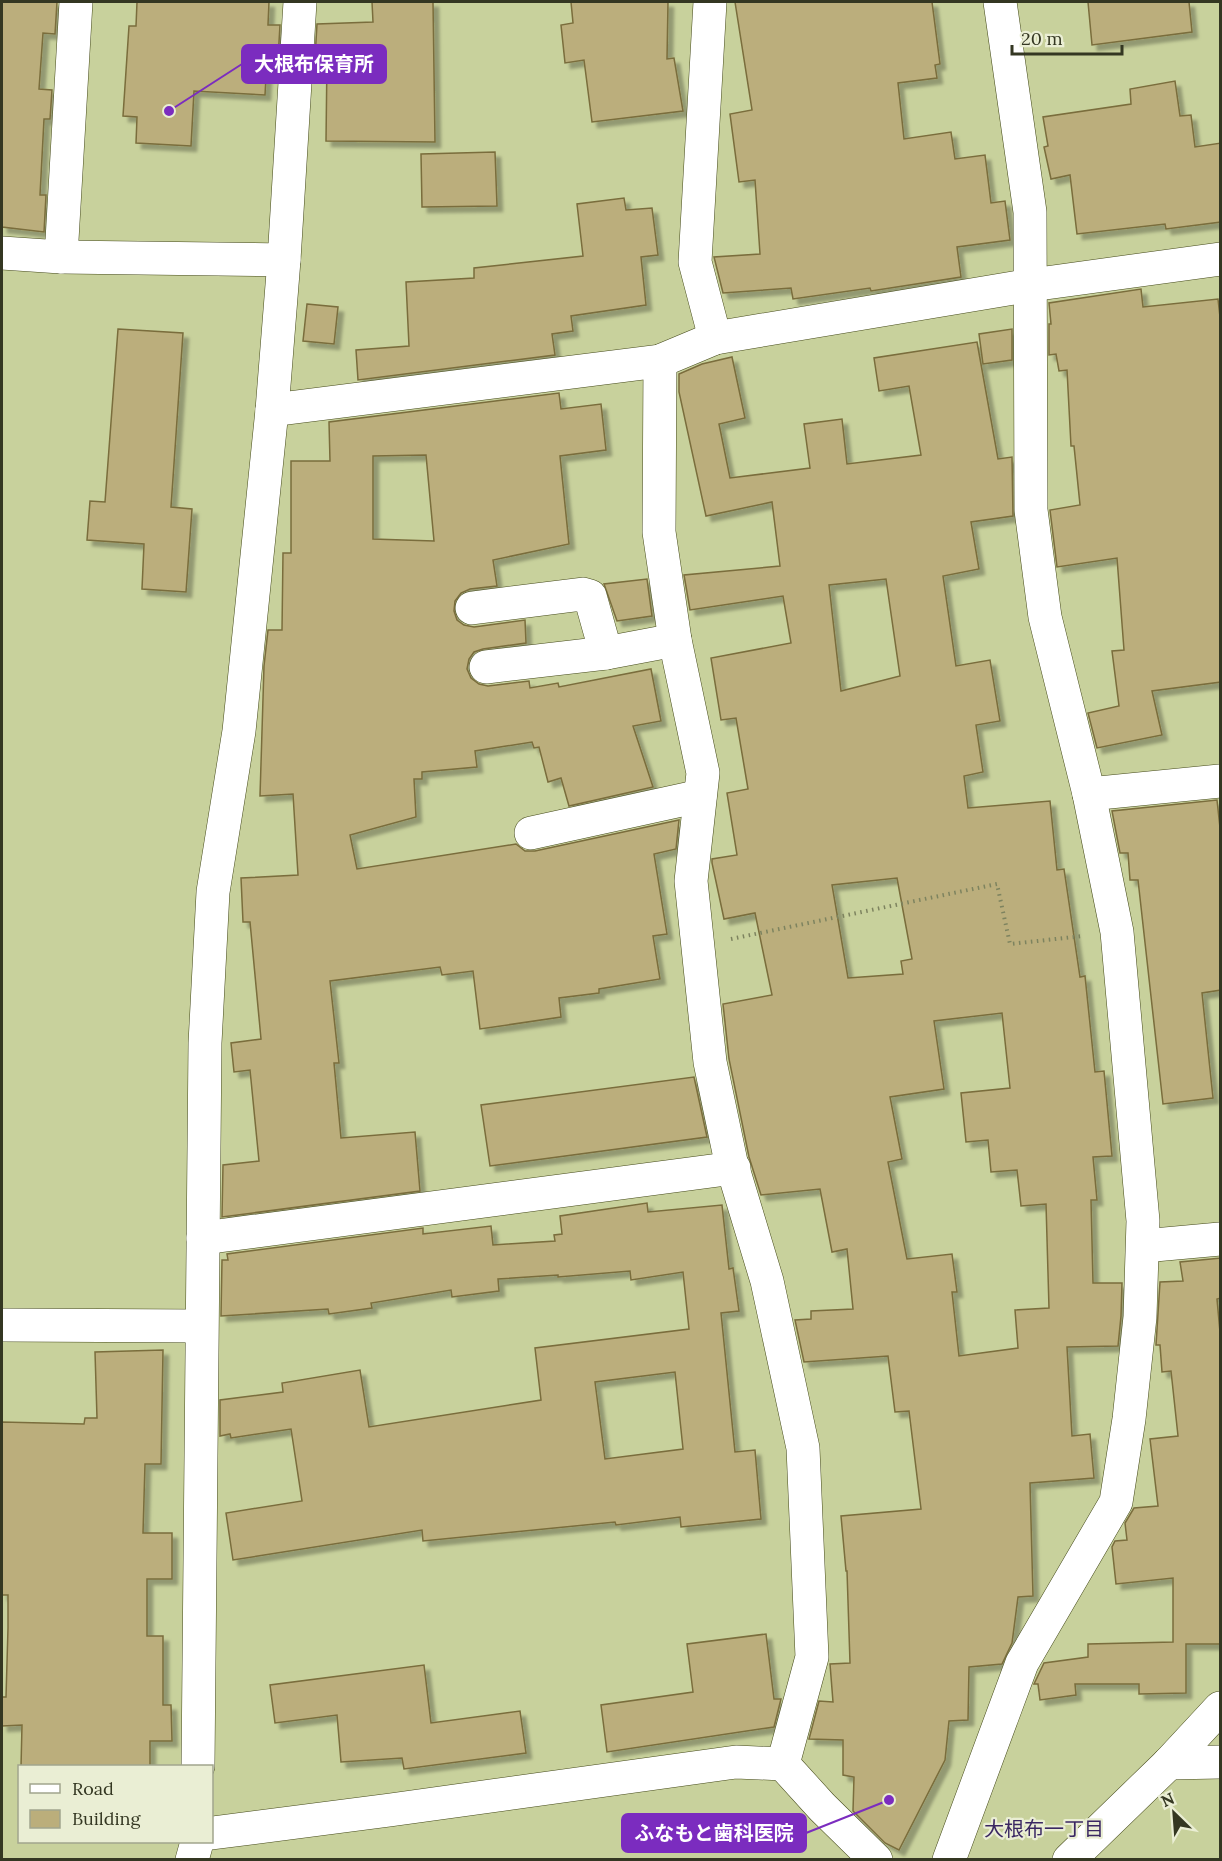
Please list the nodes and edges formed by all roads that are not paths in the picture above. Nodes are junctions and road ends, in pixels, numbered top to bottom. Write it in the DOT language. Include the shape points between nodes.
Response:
graph roads {
  1 [pos="76,2"];
  2 [pos="300,2"];
  3 [pos="710,2"];
  4 [pos="1000,2"];
  5 [pos="2,253"];
  6 [pos="61,257"];
  7 [pos="1221,259"];
  8 [pos="284,260"];
  9 [pos="1031,285"];
  10 [pos="715,338"];
  11 [pos="660,361"];
  12 [pos="272,410"];
  13 [pos="472,608"];
  14 [pos="675,640"];
  15 [pos="606,653"];
  16 [pos="486,667"];
  17 [pos="1221,781"];
  18 [pos="1089,794"];
  19 [pos="700,796"];
  20 [pos="531,833"];
  21 [pos="734,1168"];
  22 [pos="202,1238"];
  23 [pos="1221,1239"];
  24 [pos="1143,1246"];
  25 [pos="2,1325"];
  26 [pos="201,1326"];
  27 [pos="1221,1708"];
  28 [pos="1221,1762"];
  29 [pos="1169,1763"];
  30 [pos="783,1764"];
  31 [pos="198,1765"];
  32 [pos="213,1833"];
  33 [pos="196,1843"];
  34 [pos="192,1860"];
  35 [pos="876,1860"];
  36 [pos="949,1860"];
  37 [pos="1069,1860"];
  1 -- 6 [label="street"];
  2 -- 8 [label="street"];
  3 -- 10 [label="street" via="695,261"];
  4 -- 9 [label="street" via="1030,212"];
  5 -- 6 [label="street"];
  6 -- 8 [label="street"];
  7 -- 9 [label="street"];
  8 -- 12 [label="street"];
  9 -- 10 [label="street"];
  9 -- 18 [label="street" via="1031,510 1045,617"];
  10 -- 11 [label="street"];
  11 -- 12 [label="street"];
  11 -- 14 [label="street" via="659,532"];
  12 -- 22 [label="street" via="239,730 213,892 205,1043"];
  13 -- 15 [label="street" via="590,596"];
  14 -- 15 [label="street"];
  14 -- 19 [label="street" via="703,773"];
  15 -- 16 [label="street"];
  17 -- 18 [label="street"];
  18 -- 24 [label="street" via="1117,932"];
  19 -- 20 [label="street"];
  19 -- 21 [label="street" via="691,881 710,1062"];
  21 -- 22 [label="street"];
  21 -- 30 [label="street" via="767,1281 803,1448 812,1657"];
  22 -- 26 [label="street"];
  23 -- 24 [label="street"];
  24 -- 36 [label="street" via="1140,1317 1116,1502 1022,1663"];
  25 -- 26 [label="street"];
  26 -- 31 [label="street"];
  27 -- 29 [label="street"];
  28 -- 29 [label="street"];
  29 -- 37 [label="street"];
  30 -- 32 [label="street" via="736,1762"];
  30 -- 35 [label="street"];
  33 -- 34 [label="street"];
}
